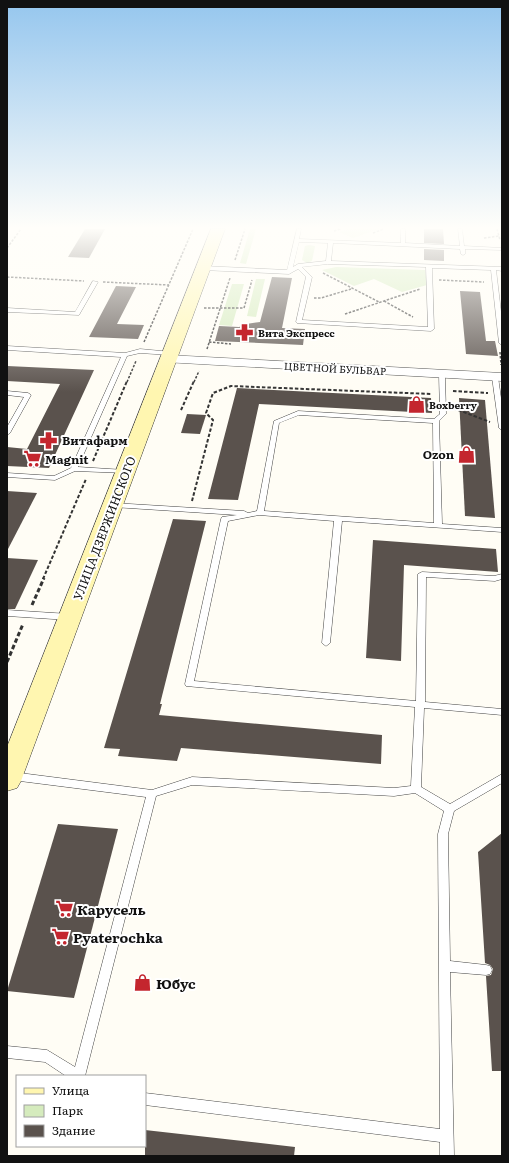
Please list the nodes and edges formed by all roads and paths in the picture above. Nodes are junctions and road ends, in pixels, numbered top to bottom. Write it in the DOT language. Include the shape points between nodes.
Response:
graph roads {
  1 [pos="95,283"];
  2 [pos="169,283"];
  3 [pos="197,283"];
  4 [pos="228,283"];
  5 [pos="250,283"];
  6 [pos="308,283"];
  7 [pos="343,283"];
  8 [pos="429,283"];
  9 [pos="495,283"];
  10 [pos="352,288"];
  11 [pos="305,297"];
  12 [pos="379,302"];
  13 [pos="202,308"];
  14 [pos="220,309"];
  15 [pos="7,310"];
  16 [pos="344,314"];
  17 [pos="209,342"];
  18 [pos="502,343"];
  19 [pos="231,344"];
  20 [pos="7,348"];
  21 [pos="140,351"];
  22 [pos="125,354"];
  23 [pos="169,356"];
  24 [pos="203,361"];
  25 [pos="442,374"];
  26 [pos="498,377"];
  27 [pos="7,393"];
  28 [pos="442,393"];
  29 [pos="497,393"];
  30 [pos="443,404"];
  31 [pos="181,410"];
  32 [pos="436,421"];
  33 [pos="502,427"];
  34 [pos="7,433"];
  35 [pos="74,469"];
  36 [pos="89,470"];
  37 [pos="125,472"];
  38 [pos="7,475"];
  39 [pos="112,505"];
  40 [pos="190,509"];
  41 [pos="260,513"];
  42 [pos="338,519"];
  43 [pos="438,526"];
  44 [pos="502,530"];
  45 [pos="502,576"];
  46 [pos="7,613"];
  47 [pos="28,615"];
  48 [pos="70,617"];
  49 [pos="326,643"];
  50 [pos="7,662"];
  51 [pos="420,705"];
  52 [pos="502,712"];
  53 [pos="8,778"];
  54 [pos="502,778"];
  55 [pos="416,789"];
  56 [pos="152,794"];
  57 [pos="450,809"];
  58 [pos="444,966"];
  59 [pos="486,970"];
  60 [pos="7,1052"];
  61 [pos="76,1075"];
  62 [pos="78,1075"];
  63 [pos="146,1099"];
  64 [pos="446,1136"];
  65 [pos="447,1156"];
  1 -- 15 [label="lane" via="77,314"];
  2 -- 21 [label="path"];
  3 -- 23 [label="main road, УЛИЦА ДЗЕРЖИНСКОГО"];
  4 -- 14 [label="path"];
  5 -- 14 [label="path" via="244,308"];
  6 -- 11 [label="lane"];
  7 -- 10 [label="path"];
  8 -- 11 [label="lane" via="431,329 299,322"];
  8 -- 12 [label="path"];
  9 -- 18 [label="lane"];
  10 -- 11 [label="path" via="321,298"];
  10 -- 12 [label="path"];
  12 -- 16 [label="path"];
  13 -- 14 [label="path"];
  14 -- 17 [label="path"];
  17 -- 19 [label="path"];
  17 -- 24 [label="path"];
  20 -- 22 [label="lane"];
  21 -- 22 [label="lane"];
  21 -- 23 [label="lane"];
  21 -- 36 [label="path"];
  22 -- 35 [label="lane"];
  23 -- 24 [label="street, ЦВЕТНОЙ БУЛЬВАР"];
  23 -- 37 [label="main road, УЛИЦА ДЗЕРЖИНСКОГО"];
  24 -- 25 [label="street, ЦВЕТНОЙ БУЛЬВАР"];
  24 -- 31 [label="path"];
  25 -- 26 [label="street, ЦВЕТНОЙ БУЛЬВАР"];
  25 -- 28 [label="lane"];
  26 -- 29 [label="lane"];
  27 -- 34 [label="lane" via="28,395"];
  28 -- 29 [label="path"];
  28 -- 30 [label="lane"];
  28 -- 40 [label="path" via="232,386 213,393 206,413 213,420"];
  29 -- 33 [label="lane"];
  30 -- 32 [label="lane" via="443,414"];
  30 -- 33 [label="path"];
  32 -- 41 [label="lane" via="298,413 276,422"];
  32 -- 43 [label="lane"];
  35 -- 36 [label="lane"];
  35 -- 38 [label="lane" via="55,478"];
  36 -- 37 [label="lane"];
  36 -- 47 [label="path"];
  37 -- 39 [label="main road, УЛИЦА ДЗЕРЖИНСКОГО"];
  39 -- 40 [label="lane"];
  39 -- 48 [label="main road, УЛИЦА ДЗЕРЖИНСКОГО"];
  40 -- 41 [label="lane"];
  41 -- 42 [label="lane"];
  41 -- 51 [label="lane" via="225,519 189,684"];
  42 -- 43 [label="lane"];
  42 -- 49 [label="lane"];
  43 -- 44 [label="lane"];
  45 -- 51 [label="lane" via="495,579 422,574"];
  46 -- 47 [label="lane"];
  47 -- 48 [label="lane"];
  47 -- 50 [label="path"];
  48 -- 53 [label="main road, УЛИЦА ДЗЕРЖИНСКОГО"];
  51 -- 52 [label="lane"];
  51 -- 55 [label="lane"];
  53 -- 56 [label="lane"];
  54 -- 57 [label="lane"];
  55 -- 56 [label="lane" via="394,792 192,781"];
  55 -- 57 [label="lane"];
  56 -- 62 [label="lane"];
  57 -- 58 [label="lane" via="444,834"];
  58 -- 59 [label="lane"];
  58 -- 64 [label="lane"];
  60 -- 61 [label="lane" via="48,1056"];
  63 -- 64 [label="lane"];
  64 -- 65 [label="lane"];
}
